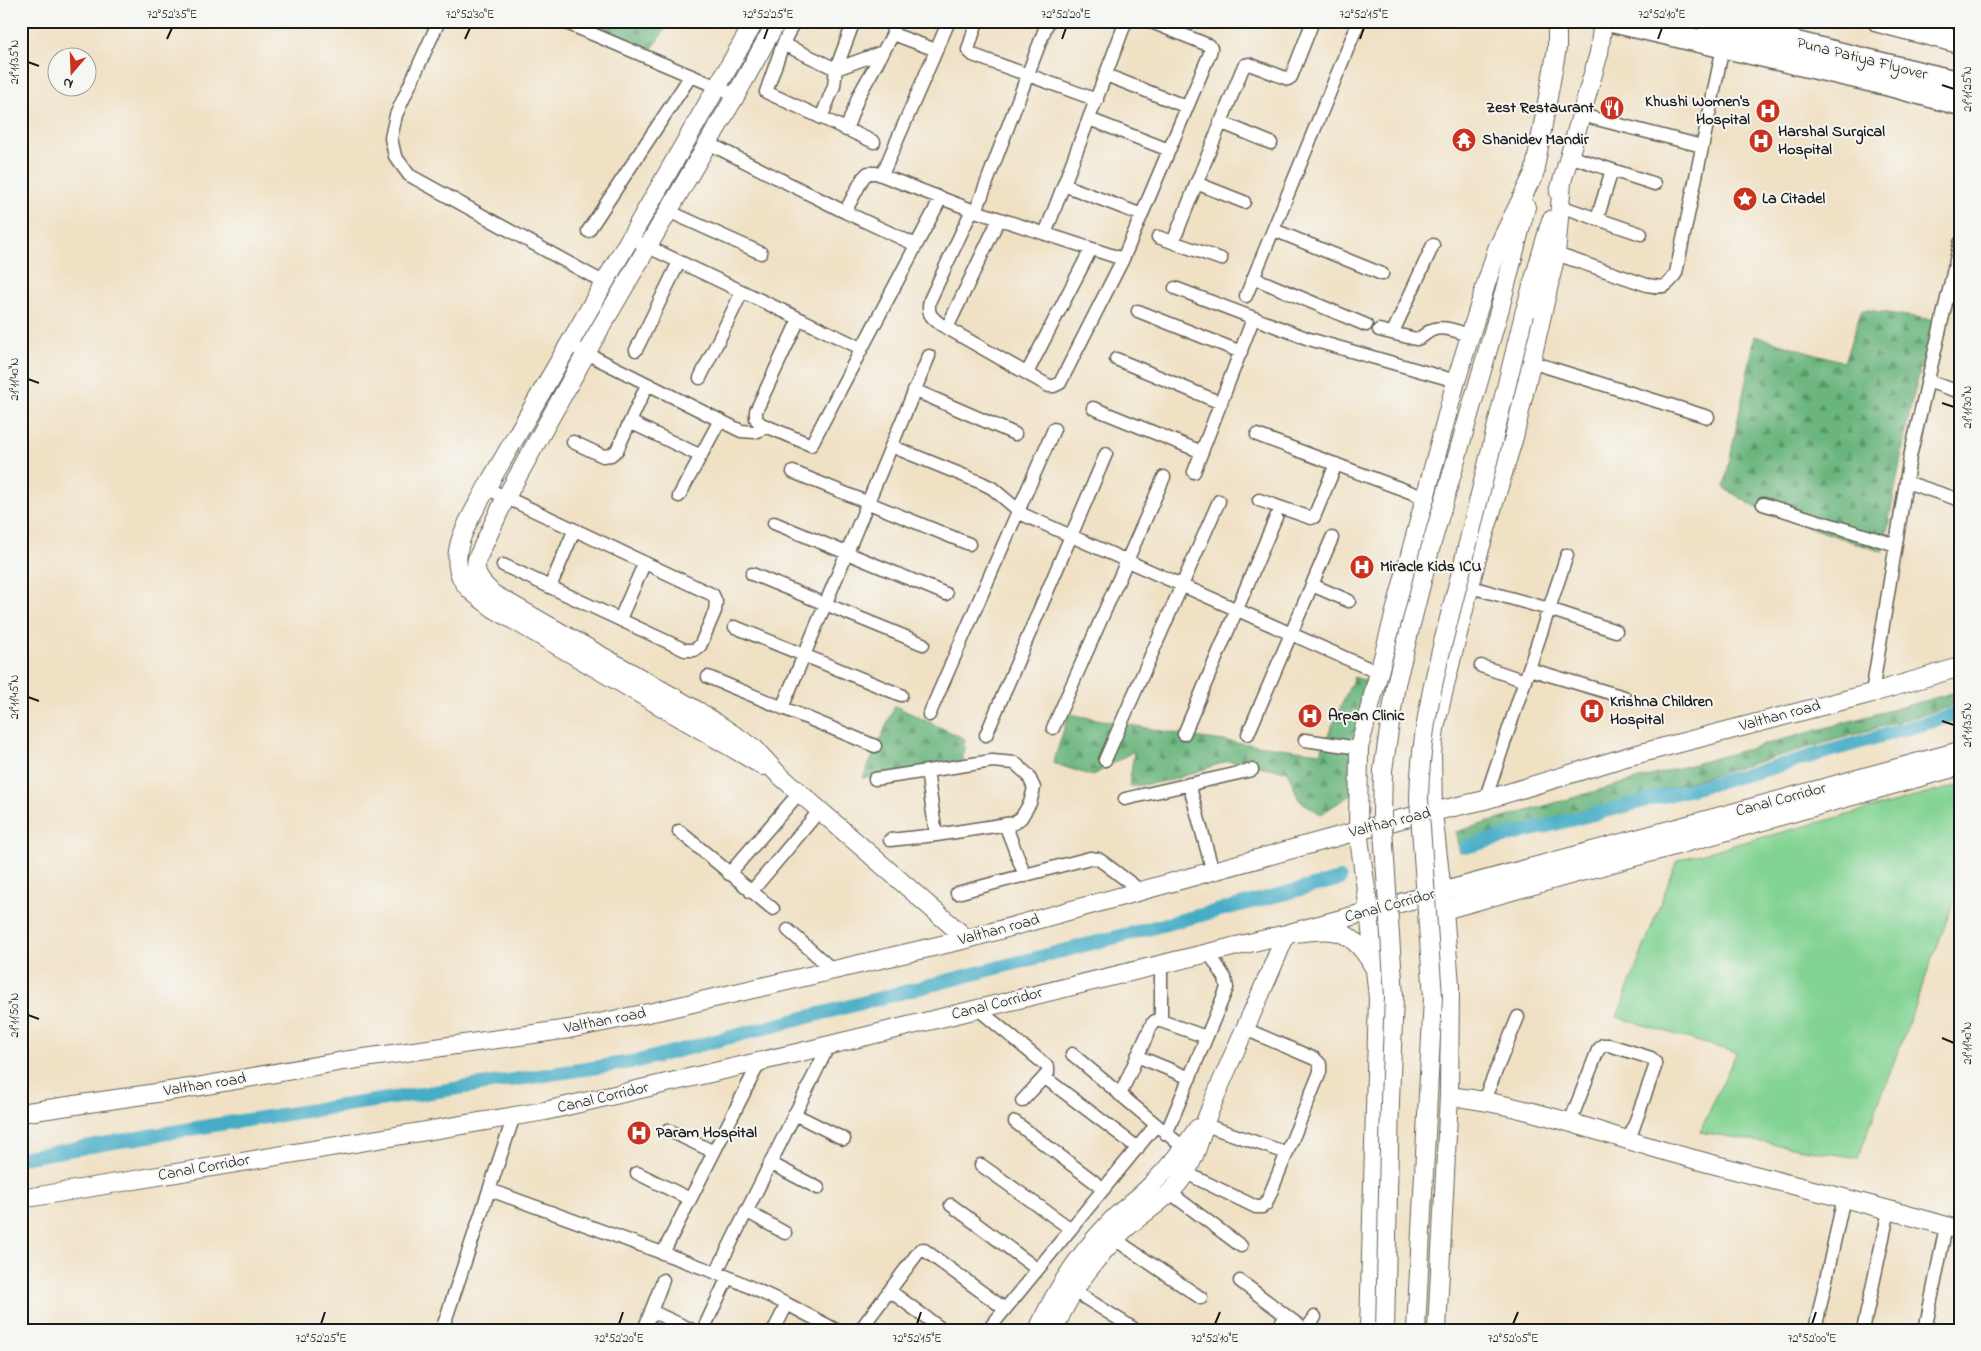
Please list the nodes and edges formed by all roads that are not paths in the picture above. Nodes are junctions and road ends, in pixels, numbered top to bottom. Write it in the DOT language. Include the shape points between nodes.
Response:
graph roads {
  1 [pos="440,21"];
  2 [pos="562,21"];
  3 [pos="755,21"];
  4 [pos="777,21"];
  5 [pos="794,21"];
  6 [pos="854,21"];
  7 [pos="892,21"];
  8 [pos="949,21"];
  9 [pos="977,21"];
  10 [pos="1048,21"];
  11 [pos="1126,21"];
  12 [pos="1149,21"];
  13 [pos="1313,21"];
  14 [pos="1359,21"];
  15 [pos="1557,21"];
  16 [pos="1602,21"];
  17 [pos="1612,21"];
  18 [pos="1706,21"];
  19 [pos="1879,21"];
  20 [pos="893,34"];
  21 [pos="1960,42"];
  22 [pos="783,44"];
  23 [pos="1723,46"];
  24 [pos="936,50"];
  25 [pos="883,52"];
  26 [pos="836,69"];
  27 [pos="1027,75"];
  28 [pos="1106,75"];
  29 [pos="690,77"];
  30 [pos="1960,83"];
  31 [pos="718,88"];
  32 [pos="736,95"];
  33 [pos="1097,100"];
  34 [pos="1960,104"];
  35 [pos="1187,107"];
  36 [pos="1581,115"];
  37 [pos="820,118"];
  38 [pos="1089,119"];
  39 [pos="1220,122"];
  40 [pos="846,130"];
  41 [pos="874,142"];
  42 [pos="708,143"];
  43 [pos="1271,144"];
  44 [pos="1702,146"];
  45 [pos="1169,150"];
  46 [pos="1570,156"];
  47 [pos="1536,169"];
  48 [pos="1612,170"];
  49 [pos="882,175"];
  50 [pos="1562,182"];
  51 [pos="1196,183"];
  52 [pos="1064,184"];
  53 [pos="1655,184"];
  54 [pos="941,198"];
  55 [pos="1244,202"];
  56 [pos="1560,206"];
  57 [pos="974,210"];
  58 [pos="668,211"];
  59 [pos="845,212"];
  60 [pos="1142,215"];
  61 [pos="999,219"];
  62 [pos="1597,219"];
  63 [pos="1274,230"];
  64 [pos="588,231"];
  65 [pos="1045,234"];
  66 [pos="1641,234"];
  67 [pos="629,237"];
  68 [pos="1158,237"];
  69 [pos="1173,242"];
  70 [pos="1960,243"];
  71 [pos="916,245"];
  72 [pos="1433,246"];
  73 [pos="646,247"];
  74 [pos="1091,249"];
  75 [pos="761,254"];
  76 [pos="1556,254"];
  77 [pos="1123,259"];
  78 [pos="1221,259"];
  79 [pos="679,262"];
  80 [pos="1382,274"];
  81 [pos="1254,278"];
  82 [pos="603,282"];
  83 [pos="1175,288"];
  84 [pos="742,292"];
  85 [pos="1246,296"];
  86 [pos="1138,311"];
  87 [pos="799,319"];
  88 [pos="1253,320"];
  89 [pos="1366,325"];
  90 [pos="947,328"];
  91 [pos="1379,330"];
  92 [pos="1393,332"];
  93 [pos="1470,336"];
  94 [pos="568,344"];
  95 [pos="862,348"];
  96 [pos="636,350"];
  97 [pos="1241,352"];
  98 [pos="585,354"];
  99 [pos="929,356"];
  100 [pos="1116,360"];
  101 [pos="1531,362"];
  102 [pos="1027,373"];
  103 [pos="700,378"];
  104 [pos="1456,381"];
  105 [pos="1927,381"];
  106 [pos="647,385"];
  107 [pos="914,390"];
  108 [pos="1960,392"];
  109 [pos="1221,403"];
  110 [pos="1093,408"];
  111 [pos="1708,417"];
  112 [pos="720,420"];
  113 [pos="630,422"];
  114 [pos="767,426"];
  115 [pos="1054,429"];
  116 [pos="1015,434"];
  117 [pos="1257,435"];
  118 [pos="573,442"];
  119 [pos="891,446"];
  120 [pos="1202,452"];
  121 [pos="1106,454"];
  122 [pos="701,456"];
  123 [pos="1336,464"];
  124 [pos="793,472"];
  125 [pos="1194,472"];
  126 [pos="1164,477"];
  127 [pos="1906,482"];
  128 [pos="486,488"];
  129 [pos="679,496"];
  130 [pos="1426,498"];
  131 [pos="505,499"];
  132 [pos="1259,500"];
  133 [pos="1960,500"];
  134 [pos="1219,501"];
  135 [pos="868,502"];
  136 [pos="1763,504"];
  137 [pos="1018,510"];
  138 [pos="1276,518"];
  139 [pos="774,523"];
  140 [pos="574,531"];
  141 [pos="1071,536"];
  142 [pos="1332,538"];
  143 [pos="969,544"];
  144 [pos="1896,545"];
  145 [pos="846,553"];
  146 [pos="1567,555"];
  147 [pos="1127,561"];
  148 [pos="644,564"];
  149 [pos="503,565"];
  150 [pos="752,574"];
  151 [pos="1182,585"];
  152 [pos="1312,585"];
  153 [pos="550,587"];
  154 [pos="1470,587"];
  155 [pos="946,594"];
  156 [pos="1349,601"];
  157 [pos="826,604"];
  158 [pos="1549,609"];
  159 [pos="1237,610"];
  160 [pos="620,619"];
  161 [pos="735,627"];
  162 [pos="1616,631"];
  163 [pos="1291,634"];
  164 [pos="923,644"];
  165 [pos="804,655"];
  166 [pos="1481,666"];
  167 [pos="1960,667"];
  168 [pos="1379,673"];
  169 [pos="1527,675"];
  170 [pos="708,676"];
  171 [pos="1872,693"];
  172 [pos="901,695"];
  173 [pos="1624,697"];
  174 [pos="782,708"];
  175 [pos="929,715"];
  176 [pos="1053,728"];
  177 [pos="1184,734"];
  178 [pos="1248,734"];
  179 [pos="986,735"];
  180 [pos="1305,740"];
  181 [pos="874,746"];
  182 [pos="1359,748"];
  183 [pos="1960,751"];
  184 [pos="1105,760"];
  185 [pos="1960,766"];
  186 [pos="1252,770"];
  187 [pos="927,771"];
  188 [pos="777,773"];
  189 [pos="875,779"];
  190 [pos="1189,784"];
  191 [pos="800,792"];
  192 [pos="1125,799"];
  193 [pos="1485,800"];
  194 [pos="820,810"];
  195 [pos="1433,812"];
  196 [pos="1005,824"];
  197 [pos="679,831"];
  198 [pos="1358,831"];
  199 [pos="936,835"];
  200 [pos="890,840"];
  201 [pos="1213,872"];
  202 [pos="729,874"];
  203 [pos="1025,876"];
  204 [pos="1141,891"];
  205 [pos="751,892"];
  206 [pos="1442,892"];
  207 [pos="957,893"];
  208 [pos="773,909"];
  209 [pos="1444,910"];
  210 [pos="1369,911"];
  211 [pos="788,930"];
  212 [pos="1286,934"];
  213 [pos="967,939"];
  214 [pos="1209,952"];
  215 [pos="1161,964"];
  216 [pos="833,970"];
  217 [pos="1375,970"];
  218 [pos="978,1009"];
  219 [pos="1518,1017"];
  220 [pos="1161,1021"];
  221 [pos="1245,1030"];
  222 [pos="1206,1037"];
  223 [pos="829,1045"];
  224 [pos="1072,1054"];
  225 [pos="1137,1056"];
  226 [pos="760,1061"];
  227 [pos="1044,1077"];
  228 [pos="1190,1078"];
  229 [pos="1120,1095"];
  230 [pos="1449,1096"];
  231 [pos="1484,1100"];
  232 [pos="1022,1102"];
  233 [pos="21,1113"];
  234 [pos="794,1114"];
  235 [pos="514,1116"];
  236 [pos="1207,1119"];
  237 [pos="1015,1122"];
  238 [pos="1570,1122"];
  239 [pos="1161,1129"];
  240 [pos="668,1130"];
  241 [pos="844,1139"];
  242 [pos="1629,1140"];
  243 [pos="1138,1148"];
  244 [pos="1184,1148"];
  245 [pos="714,1152"];
  246 [pos="1287,1153"];
  247 [pos="770,1163"];
  248 [pos="981,1165"];
  249 [pos="637,1172"];
  250 [pos="1186,1173"];
  251 [pos="818,1188"];
  252 [pos="1104,1189"];
  253 [pos="490,1190"];
  254 [pos="1169,1192"];
  255 [pos="1844,1197"];
  256 [pos="21,1199"];
  257 [pos="690,1199"];
  258 [pos="951,1205"];
  259 [pos="1889,1210"];
  260 [pos="746,1212"];
  261 [pos="1953,1228"];
  262 [pos="1070,1229"];
  263 [pos="785,1233"];
  264 [pos="1116,1240"];
  265 [pos="1241,1246"];
  266 [pos="663,1253"];
  267 [pos="1037,1270"];
  268 [pos="722,1275"];
  269 [pos="664,1280"];
  270 [pos="1240,1281"];
  271 [pos="1074,1290"];
  272 [pos="890,1291"];
  273 [pos="1201,1298"];
  274 [pos="787,1304"];
  275 [pos="1004,1310"];
  276 [pos="651,1312"];
  277 [pos="1286,1316"];
  278 [pos="1315,1317"];
  279 [pos="442,1330"];
  280 [pos="644,1330"];
  281 [pos="692,1330"];
  282 [pos="703,1330"];
  283 [pos="774,1330"];
  284 [pos="836,1330"];
  285 [pos="860,1330"];
  286 [pos="942,1330"];
  287 [pos="988,1330"];
  288 [pos="1038,1330"];
  289 [pos="1054,1330"];
  290 [pos="1136,1330"];
  291 [pos="1277,1330"];
  292 [pos="1305,1330"];
  293 [pos="1369,1330"];
  294 [pos="1385,1330"];
  295 [pos="1416,1330"];
  296 [pos="1436,1330"];
  297 [pos="1814,1330"];
  298 [pos="1863,1330"];
  299 [pos="1925,1330"];
  1 -- 82 [label="street" via="396,116 391,138 395,156 409,175"];
  2 -- 29 [label="street"];
  3 -- 31 [label="main road"];
  4 -- 32 [label="main road"];
  5 -- 22 [label="street"];
  6 -- 26 [label="street"];
  7 -- 20 [label="street"];
  8 -- 24 [label="street"];
  9 -- 27 [label="street" via="968,50 973,55"];
  10 -- 27 [label="street"];
  11 -- 28 [label="street"];
  12 -- 35 [label="street" via="1211,48"];
  13 -- 39 [label="street" via="1291,77 1284,78 1245,65"];
  14 -- 63 [label="street"];
  15 -- 47 [label="main road" via="1557,48"];
  16 -- 36 [label="main road" via="1599,53"];
  17 -- 23 [label="highway"];
  18 -- 30 [label="highway, Puna Patiya Flyover"];
  19 -- 21 [label="highway"];
  20 -- 24 [label="street"];
  20 -- 25 [label="street"];
  22 -- 26 [label="street"];
  22 -- 37 [label="street" via="766,92"];
  23 -- 34 [label="highway"];
  23 -- 44 [label="street"];
  24 -- 49 [label="street"];
  25 -- 26 [label="street"];
  25 -- 40 [label="street" via="859,95"];
  26 -- 37 [label="street" via="834,86"];
  27 -- 33 [label="street"];
  27 -- 57 [label="street"];
  28 -- 33 [label="street"];
  28 -- 35 [label="street"];
  29 -- 31 [label="street"];
  29 -- 64 [label="street"];
  31 -- 32 [label="street"];
  31 -- 67 [label="main road"];
  32 -- 42 [label="main road"];
  33 -- 38 [label="street"];
  35 -- 45 [label="street"];
  36 -- 44 [label="street"];
  36 -- 46 [label="main road"];
  37 -- 40 [label="street"];
  38 -- 45 [label="street"];
  38 -- 52 [label="street"];
  39 -- 43 [label="street"];
  39 -- 51 [label="street"];
  40 -- 41 [label="street"];
  42 -- 58 [label="main road"];
  42 -- 59 [label="street"];
  44 -- 76 [label="street" via="1676,273 1669,284 1660,288 1647,285"];
  45 -- 60 [label="street"];
  46 -- 48 [label="street"];
  46 -- 50 [label="main road"];
  47 -- 93 [label="main road" via="1497,249"];
  47 -- 294 [label="main road, bridge" via="1500,308 1426,563 1396,684 1383,770 1382,814 1394,996"];
  48 -- 53 [label="street"];
  48 -- 62 [label="street"];
  49 -- 54 [label="street"];
  49 -- 59 [label="street" via="868,173"];
  50 -- 56 [label="main road"];
  50 -- 295 [label="main road, bridge" via="1524,314 1450,614 1420,766 1419,799 1432,997"];
  51 -- 55 [label="street"];
  51 -- 69 [label="street"];
  52 -- 60 [label="street"];
  52 -- 65 [label="street"];
  54 -- 57 [label="street"];
  54 -- 71 [label="street"];
  56 -- 62 [label="street"];
  56 -- 76 [label="main road"];
  57 -- 61 [label="street"];
  57 -- 90 [label="street" via="930,300 930,316"];
  58 -- 73 [label="main road"];
  58 -- 75 [label="street"];
  59 -- 71 [label="street"];
  60 -- 77 [label="street"];
  61 -- 65 [label="street"];
  61 -- 90 [label="street"];
  62 -- 66 [label="street"];
  63 -- 80 [label="street"];
  63 -- 81 [label="street"];
  65 -- 74 [label="street"];
  67 -- 73 [label="street"];
  67 -- 82 [label="main road"];
  68 -- 69 [label="street"];
  69 -- 78 [label="street"];
  70 -- 105 [label="street"];
  71 -- 95 [label="street"];
  72 -- 92 [label="street"];
  73 -- 79 [label="street"];
  73 -- 98 [label="main road"];
  74 -- 77 [label="street"];
  74 -- 102 [label="street"];
  76 -- 101 [label="main road"];
  77 -- 102 [label="street" via="1060,383 1049,386"];
  79 -- 84 [label="street"];
  79 -- 96 [label="street"];
  81 -- 85 [label="street"];
  81 -- 89 [label="street"];
  82 -- 94 [label="main road"];
  83 -- 88 [label="street"];
  84 -- 87 [label="street"];
  84 -- 103 [label="street"];
  86 -- 97 [label="street"];
  87 -- 95 [label="street"];
  87 -- 114 [label="street" via="756,411 756,419"];
  88 -- 97 [label="street"];
  88 -- 104 [label="street"];
  90 -- 102 [label="street"];
  91 -- 92 [label="street"];
  92 -- 93 [label="street" via="1416,339 1437,327"];
  93 -- 104 [label="main road"];
  94 -- 98 [label="street"];
  94 -- 128 [label="main road"];
  95 -- 114 [label="street" via="811,445"];
  97 -- 109 [label="street"];
  98 -- 106 [label="street"];
  98 -- 131 [label="main road"];
  99 -- 107 [label="street"];
  100 -- 109 [label="street"];
  101 -- 111 [label="street"];
  101 -- 154 [label="main road" via="1514,437"];
  104 -- 130 [label="main road"];
  105 -- 108 [label="street"];
  105 -- 127 [label="street"];
  106 -- 112 [label="street"];
  106 -- 113 [label="street"];
  107 -- 116 [label="street"];
  107 -- 119 [label="street"];
  109 -- 120 [label="street"];
  110 -- 120 [label="street"];
  112 -- 114 [label="street" via="741,431"];
  112 -- 122 [label="street"];
  113 -- 118 [label="street" via="617,450 611,455 603,456"];
  113 -- 122 [label="street"];
  115 -- 137 [label="street"];
  117 -- 123 [label="street"];
  119 -- 135 [label="street"];
  119 -- 137 [label="street" via="992,488"];
  120 -- 125 [label="street"];
  121 -- 141 [label="street"];
  122 -- 129 [label="street"];
  123 -- 130 [label="street"];
  123 -- 132 [label="street" via="1314,517"];
  124 -- 135 [label="street"];
  126 -- 147 [label="street"];
  127 -- 133 [label="street"];
  127 -- 144 [label="street"];
  128 -- 131 [label="street"];
  128 -- 188 [label="main road" via="458,551 457,562 462,579 473,593 493,608"];
  130 -- 168 [label="main road"];
  131 -- 140 [label="street"];
  131 -- 188 [label="main road" via="477,559 475,568 481,582 507,602 698,711 754,748"];
  134 -- 151 [label="street"];
  135 -- 143 [label="street"];
  135 -- 145 [label="street"];
  136 -- 144 [label="street"];
  137 -- 141 [label="street"];
  137 -- 175 [label="street"];
  138 -- 159 [label="street"];
  139 -- 145 [label="street"];
  140 -- 148 [label="street"];
  140 -- 153 [label="street"];
  141 -- 147 [label="street"];
  141 -- 179 [label="street"];
  142 -- 152 [label="street"];
  144 -- 171 [label="street"];
  145 -- 155 [label="street"];
  145 -- 157 [label="street"];
  146 -- 158 [label="street"];
  147 -- 151 [label="street"];
  147 -- 176 [label="street"];
  148 -- 160 [label="street"];
  148 -- 160 [label="street" via="713,596 715,612 700,646 694,650 685,650"];
  149 -- 153 [label="street"];
  150 -- 157 [label="street"];
  151 -- 159 [label="street"];
  151 -- 184 [label="street"];
  152 -- 156 [label="street"];
  152 -- 163 [label="street"];
  153 -- 160 [label="street"];
  154 -- 158 [label="street"];
  154 -- 195 [label="main road" via="1435,728"];
  157 -- 164 [label="street"];
  157 -- 165 [label="street"];
  158 -- 162 [label="street"];
  158 -- 169 [label="street"];
  159 -- 163 [label="street"];
  159 -- 177 [label="street"];
  161 -- 165 [label="street"];
  163 -- 168 [label="street"];
  163 -- 178 [label="street"];
  165 -- 172 [label="street"];
  165 -- 174 [label="street"];
  166 -- 169 [label="street"];
  167 -- 171 [label="main road, Valthan road"];
  168 -- 182 [label="main road"];
  169 -- 173 [label="street"];
  169 -- 193 [label="street"];
  170 -- 174 [label="street"];
  171 -- 193 [label="main road, Valthan road" via="1626,757"];
  174 -- 181 [label="street"];
  180 -- 182 [label="street"];
  182 -- 198 [label="main road"];
  183 -- 206 [label="main road, Canal Corridor"];
  185 -- 209 [label="main road"];
  186 -- 190 [label="street"];
  187 -- 189 [label="street"];
  187 -- 196 [label="street" via="992,761 1015,763 1028,775 1034,788 1021,818"];
  187 -- 199 [label="street"];
  188 -- 191 [label="main road"];
  190 -- 192 [label="street"];
  190 -- 201 [label="street"];
  191 -- 194 [label="main road"];
  191 -- 202 [label="street"];
  193 -- 195 [label="main road, Valthan road"];
  194 -- 205 [label="street"];
  194 -- 213 [label="main road"];
  195 -- 198 [label="main road, Valthan road"];
  195 -- 206 [label="main road"];
  196 -- 199 [label="street"];
  196 -- 203 [label="street"];
  197 -- 202 [label="street"];
  198 -- 201 [label="main road, Valthan road"];
  198 -- 210 [label="main road"];
  199 -- 200 [label="street"];
  201 -- 204 [label="main road, Valthan road"];
  202 -- 205 [label="street"];
  203 -- 204 [label="street" via="1090,858 1098,859"];
  203 -- 207 [label="street"];
  204 -- 213 [label="main road, Valthan road"];
  205 -- 208 [label="street"];
  206 -- 209 [label="main road"];
  206 -- 210 [label="main road, Canal Corridor"];
  209 -- 230 [label="main road" via="1450,985"];
  210 -- 212 [label="main road, Canal Corridor"];
  210 -- 217 [label="main road"];
  211 -- 216 [label="street"];
  212 -- 214 [label="main road, Canal Corridor"];
  212 -- 217 [label="main road" via="1334,930 1365,951"];
  212 -- 221 [label="main road"];
  213 -- 216 [label="main road, Valthan road"];
  214 -- 215 [label="main road, Canal Corridor"];
  214 -- 222 [label="street" via="1225,978 1227,988"];
  215 -- 218 [label="main road, Canal Corridor"];
  215 -- 220 [label="street"];
  216 -- 233 [label="main road, Valthan road" via="569,1029 343,1061"];
  217 -- 293 [label="main road" via="1378,998"];
  218 -- 223 [label="main road, Canal Corridor"];
  218 -- 227 [label="street" via="1048,1067"];
  219 -- 231 [label="street"];
  220 -- 222 [label="street"];
  220 -- 225 [label="street" via="1152,1024"];
  221 -- 236 [label="main road"];
  221 -- 246 [label="street" via="1320,1064 1320,1072"];
  222 -- 228 [label="street"];
  223 -- 226 [label="main road, Canal Corridor"];
  223 -- 234 [label="street"];
  224 -- 229 [label="street"];
  225 -- 228 [label="street"];
  225 -- 229 [label="street"];
  226 -- 235 [label="main road, Canal Corridor"];
  226 -- 245 [label="street"];
  227 -- 232 [label="street"];
  227 -- 243 [label="street"];
  228 -- 239 [label="street"];
  229 -- 239 [label="street"];
  230 -- 231 [label="main road"];
  230 -- 296 [label="main road"];
  231 -- 238 [label="main road"];
  234 -- 241 [label="street"];
  234 -- 247 [label="street"];
  235 -- 253 [label="street"];
  235 -- 256 [label="main road, Canal Corridor"];
  236 -- 244 [label="main road"];
  236 -- 246 [label="street"];
  236 -- 250 [label="main road"];
  237 -- 252 [label="street"];
  238 -- 242 [label="main road"];
  238 -- 242 [label="street" via="1598,1050 1609,1045 1655,1062"];
  239 -- 243 [label="street"];
  239 -- 244 [label="street"];
  240 -- 245 [label="street"];
  242 -- 255 [label="main road"];
  243 -- 252 [label="street"];
  244 -- 288 [label="main road" via="1152,1185 1113,1219 1072,1268"];
  245 -- 257 [label="street"];
  246 -- 250 [label="street" via="1262,1207"];
  247 -- 251 [label="street"];
  247 -- 260 [label="street"];
  248 -- 262 [label="street"];
  249 -- 257 [label="street"];
  250 -- 254 [label="main road"];
  252 -- 262 [label="street"];
  253 -- 266 [label="street"];
  253 -- 279 [label="street"];
  254 -- 264 [label="main road"];
  254 -- 265 [label="street"];
  255 -- 259 [label="main road"];
  255 -- 297 [label="street"];
  257 -- 266 [label="street"];
  258 -- 267 [label="street"];
  259 -- 261 [label="main road"];
  259 -- 298 [label="street"];
  260 -- 263 [label="street"];
  260 -- 268 [label="street"];
  261 -- 299 [label="street"];
  262 -- 267 [label="street"];
  264 -- 271 [label="main road"];
  264 -- 273 [label="street"];
  266 -- 268 [label="street"];
  267 -- 275 [label="street"];
  268 -- 274 [label="street"];
  268 -- 282 [label="street"];
  269 -- 276 [label="street"];
  270 -- 277 [label="street"];
  271 -- 289 [label="main road"];
  271 -- 290 [label="street"];
  272 -- 275 [label="street" via="923,1249"];
  272 -- 285 [label="street"];
  272 -- 286 [label="street"];
  274 -- 283 [label="street"];
  274 -- 284 [label="street"];
  275 -- 287 [label="street"];
  276 -- 280 [label="street"];
  276 -- 281 [label="street"];
  277 -- 291 [label="street"];
  277 -- 292 [label="street"];
  278 -- 292 [label="street"];
}
